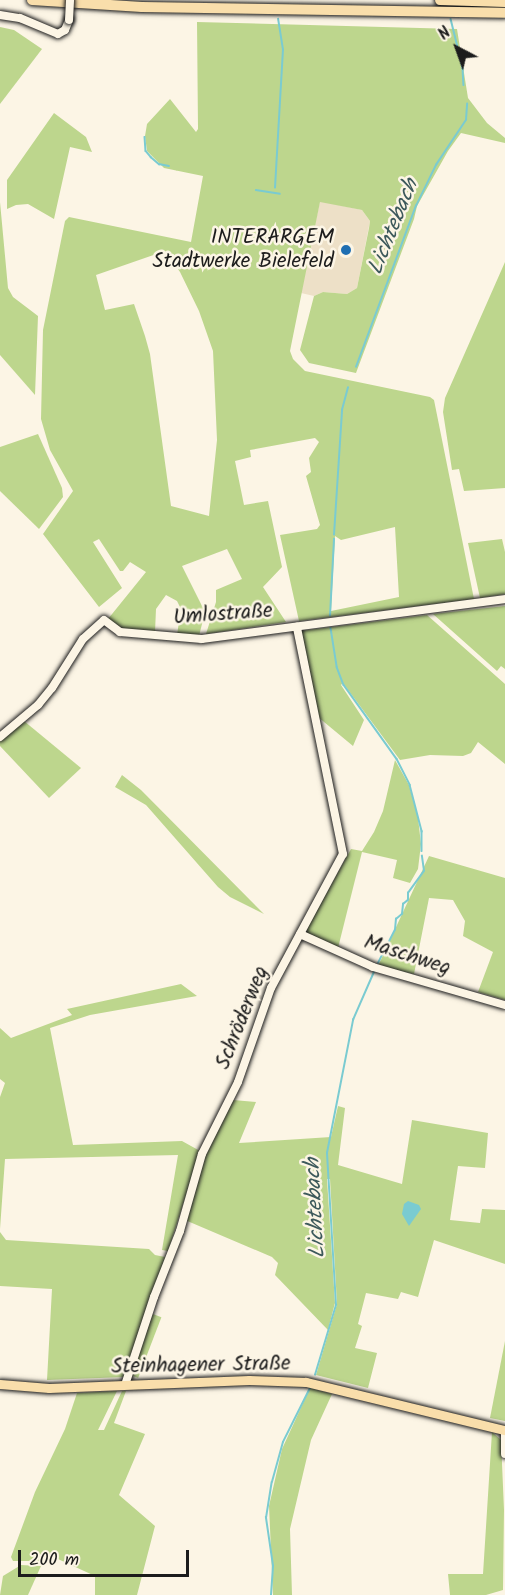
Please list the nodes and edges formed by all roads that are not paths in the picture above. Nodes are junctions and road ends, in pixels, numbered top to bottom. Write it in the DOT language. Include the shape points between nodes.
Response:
graph roads {
  1 [pos="32,0"];
  2 [pos="70,0"];
  3 [pos="505,2"];
  4 [pos="442,3"];
  5 [pos="456,5"];
  6 [pos="505,13"];
  7 [pos="0,15"];
  8 [pos="505,599"];
  9 [pos="297,627"];
  10 [pos="0,737"];
  11 [pos="300,934"];
  12 [pos="505,1005"];
  13 [pos="0,1384"];
  14 [pos="124,1385"];
  15 [pos="505,1430"];
  16 [pos="505,1434"];
  17 [pos="505,1454"];
  1 -- 4 [label="highway" via="142,7"];
  2 -- 7 [label="street, bridge" via="69,20 65,30 57,34 20,18"];
  3 -- 5 [label="highway"];
  4 -- 5 [label="highway"];
  5 -- 6 [label="highway"];
  8 -- 9 [label="street, Umlostraße"];
  9 -- 10 [label="street, Umlostraße" via="202,639 120,632 104,620 83,639 38,705"];
  9 -- 11 [label="street, Schröderweg" via="343,854"];
  11 -- 12 [label="street, Maschweg" via="373,967"];
  11 -- 14 [label="street, Schröderweg" via="271,988 238,1082 202,1154 180,1231"];
  13 -- 14 [label="main road, Steinhagener Straße" via="49,1388"];
  14 -- 15 [label="main road, Steinhagener Straße" via="306,1382"];
  16 -- 17 [label="street"];
}
